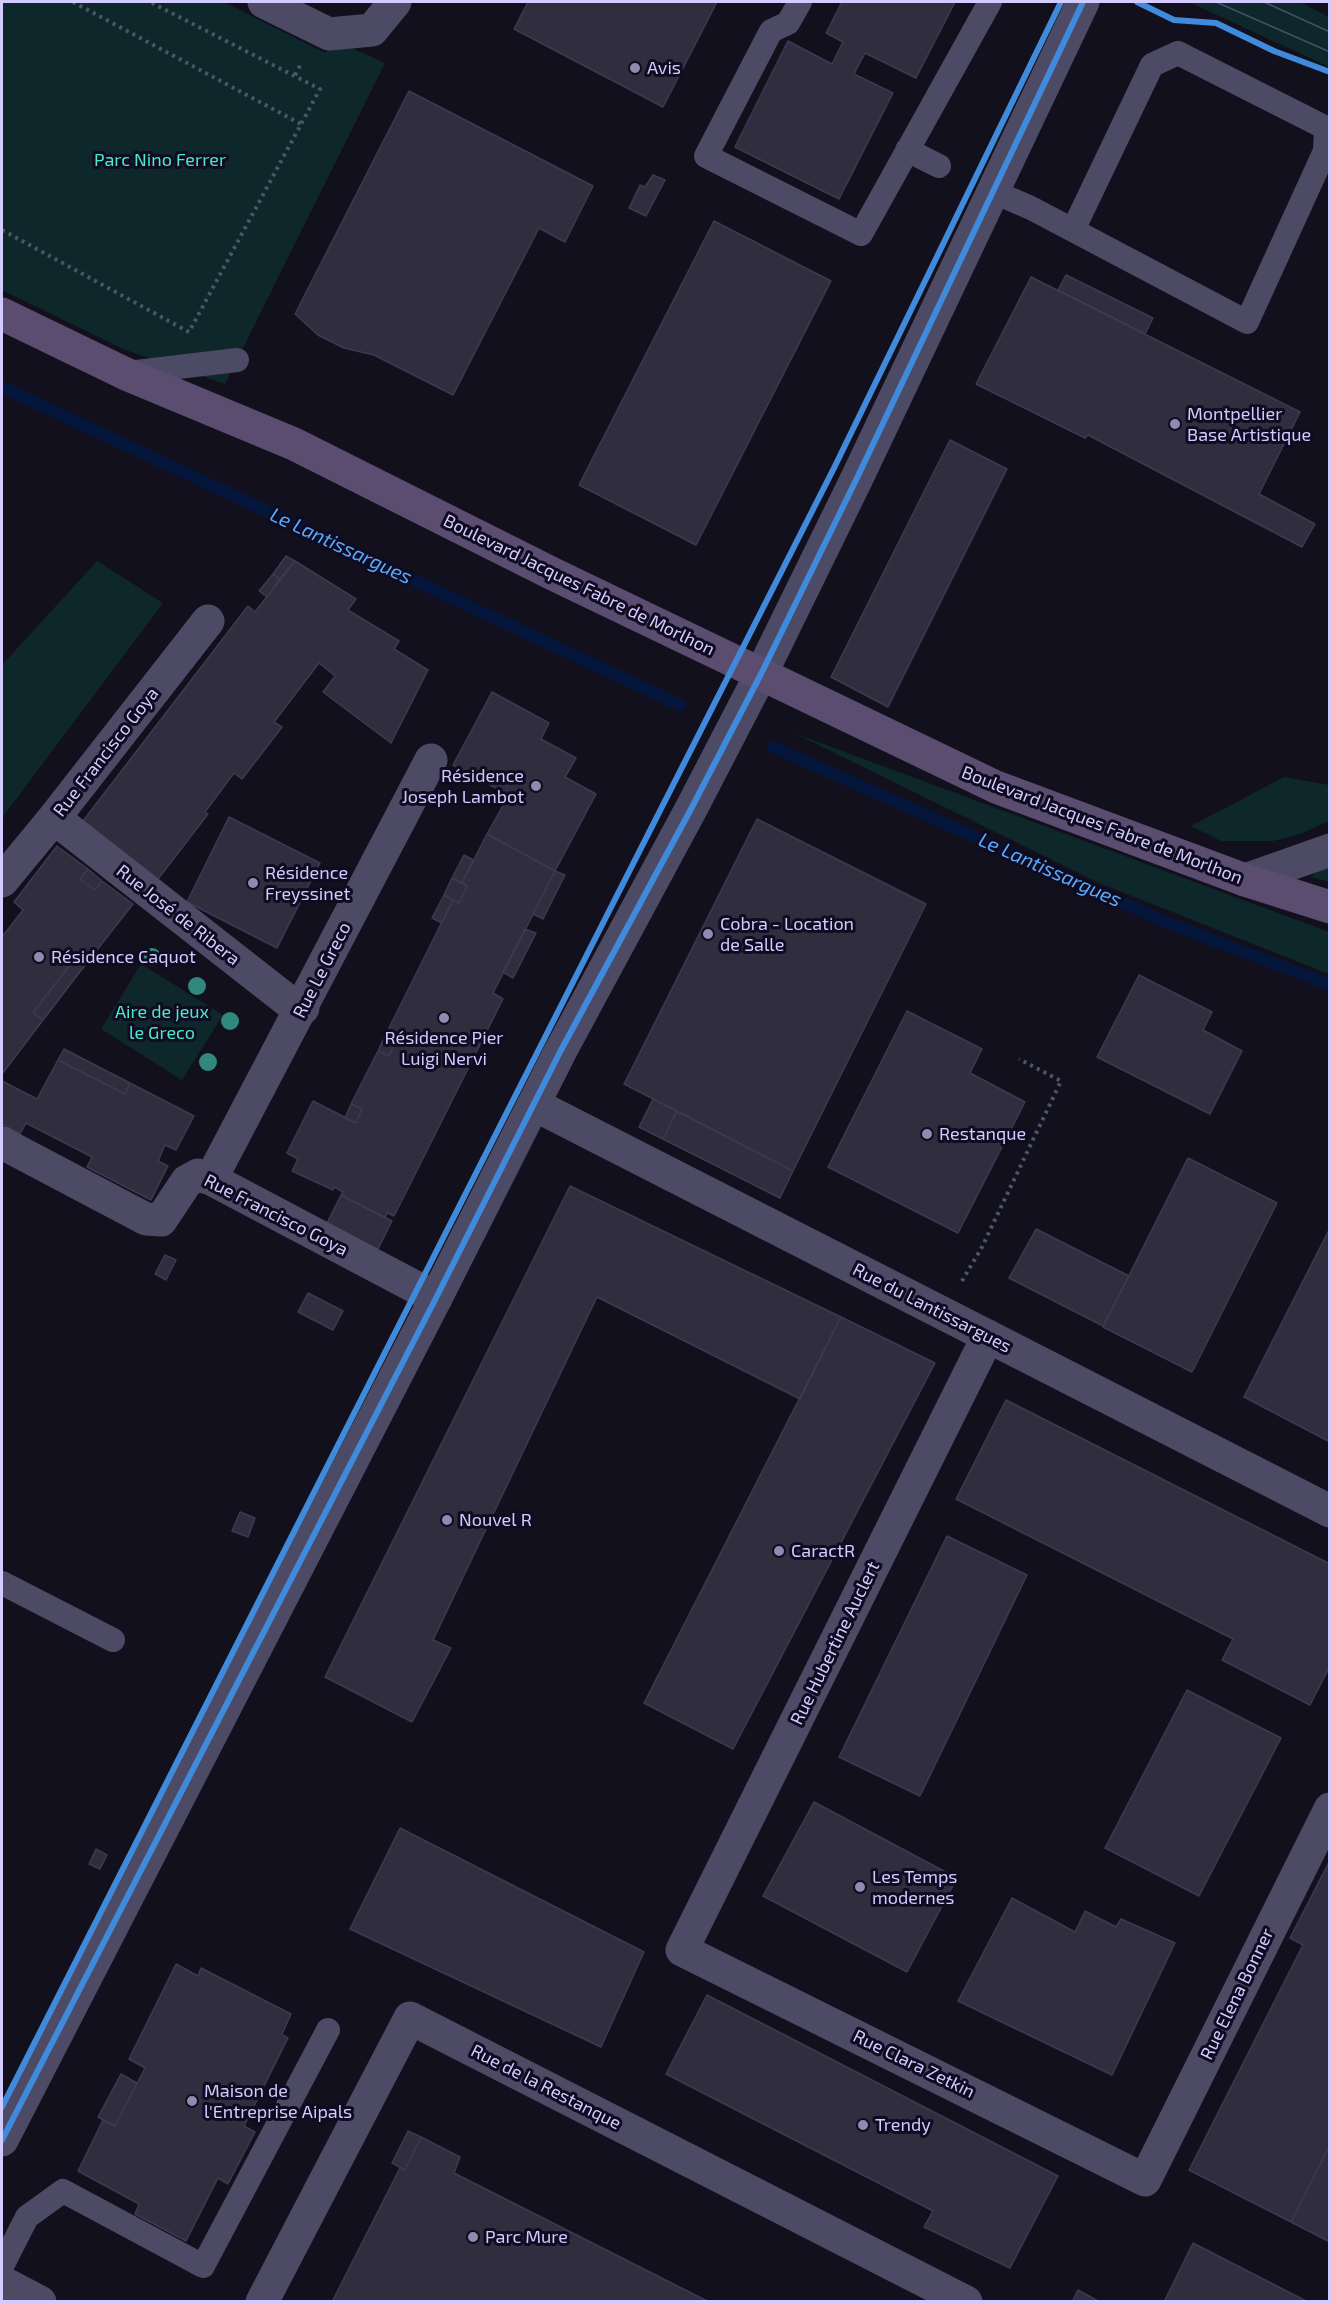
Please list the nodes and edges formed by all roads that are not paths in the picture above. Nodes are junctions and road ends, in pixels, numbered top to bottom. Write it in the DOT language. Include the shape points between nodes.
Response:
graph roads {
  1 [pos="264,2"];
  2 [pos="395,2"];
  3 [pos="800,2"];
  4 [pos="990,2"];
  5 [pos="1083,2"];
  6 [pos="907,150"];
  7 [pos="939,166"];
  8 [pos="994,192"];
  9 [pos="1073,230"];
  10 [pos="2,314"];
  11 [pos="237,360"];
  12 [pos="126,374"];
  13 [pos="208,621"];
  14 [pos="761,674"];
  15 [pos="431,760"];
  16 [pos="54,818"];
  17 [pos="1329,850"];
  18 [pos="1245,880"];
  19 [pos="2,881"];
  20 [pos="1329,907"];
  21 [pos="303,1008"];
  22 [pos="535,1105"];
  23 [pos="2,1143"];
  24 [pos="211,1179"];
  25 [pos="436,1298"];
  26 [pos="988,1336"];
  27 [pos="1329,1511"];
  28 [pos="2,1583"];
  29 [pos="113,1640"];
  30 [pos="1329,1809"];
  31 [pos="682,1950"];
  32 [pos="328,2030"];
  33 [pos="2,2140"];
  34 [pos="1145,2180"];
  35 [pos="2,2266"];
  36 [pos="2,2282"];
  37 [pos="40,2301"];
  38 [pos="262,2301"];
  39 [pos="966,2301"];
  1 -- 2 [label="street" via="329,34 372,30"];
  3 -- 6 [label="lane" via="788,23 771,31 706,156 861,234"];
  4 -- 6 [label="lane"];
  5 -- 8 [label="street"];
  6 -- 7 [label="lane"];
  8 -- 9 [label="lane"];
  8 -- 14 [label="street"];
  9 -- 9 [label="lane" via="1247,322 1325,151 1326,128 1178,53 1152,65"];
  10 -- 12 [label="main road, Boulevard Jacques Fabre de Morlhon"];
  11 -- 12 [label="lane"];
  12 -- 14 [label="main road, Boulevard Jacques Fabre de Morlhon" via="294,444"];
  13 -- 16 [label="street, Rue Francisco Goya"];
  14 -- 18 [label="main road, Boulevard Jacques Fabre de Morlhon" via="996,787"];
  14 -- 22 [label="street"];
  15 -- 21 [label="street, Rue Le Greco"];
  16 -- 19 [label="street, Rue Francisco Goya"];
  16 -- 21 [label="street, Rue José de Ribera" via="288,1001"];
  17 -- 18 [label="street"];
  18 -- 20 [label="main road, Boulevard Jacques Fabre de Morlhon"];
  21 -- 24 [label="street, Rue Le Greco"];
  22 -- 25 [label="street"];
  22 -- 26 [label="street, Rue du Lantissargues"];
  23 -- 24 [label="street, Rue Francisco Goya" via="146,1219 161,1220 187,1181 198,1175"];
  24 -- 25 [label="street, Rue Francisco Goya"];
  25 -- 33 [label="street"];
  26 -- 27 [label="street, Rue du Lantissargues"];
  26 -- 31 [label="street, Rue Hubertine Auclert"];
  28 -- 29 [label="lane"];
  30 -- 34 [label="street, Rue Elena Bonner"];
  31 -- 34 [label="street, Rue Clara Zetkin"];
  32 -- 35 [label="lane" via="203,2266 63,2191 27,2217"];
  36 -- 37 [label="street"];
  38 -- 39 [label="street, Rue de la Restanque" via="410,2019"];
}
